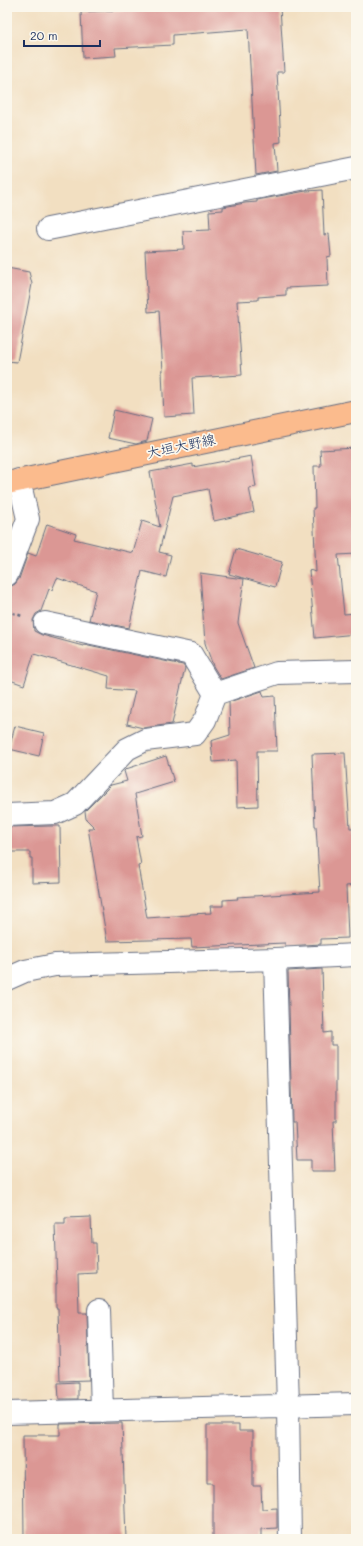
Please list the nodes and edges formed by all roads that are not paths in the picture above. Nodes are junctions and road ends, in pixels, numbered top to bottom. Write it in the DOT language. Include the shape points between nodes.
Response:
graph roads {
  1 [pos="356,168"];
  2 [pos="48,229"];
  3 [pos="356,411"];
  4 [pos="13,482"];
  5 [pos="7,576"];
  6 [pos="45,623"];
  7 [pos="356,671"];
  8 [pos="215,694"];
  9 [pos="7,815"];
  10 [pos="356,955"];
  11 [pos="275,959"];
  12 [pos="7,979"];
  13 [pos="99,1310"];
  14 [pos="356,1404"];
  15 [pos="288,1406"];
  16 [pos="102,1411"];
  17 [pos="7,1413"];
  18 [pos="290,1539"];
  1 -- 2 [label="street"];
  3 -- 4 [label="main road, 大垣大野線"];
  4 -- 5 [label="street" via="28,519"];
  6 -- 8 [label="street" via="191,654"];
  7 -- 8 [label="street" via="277,673"];
  8 -- 9 [label="street" via="205,720 195,734 145,740 127,748 76,804 55,813"];
  10 -- 11 [label="street"];
  11 -- 12 [label="street" via="55,965 25,971"];
  11 -- 15 [label="street"];
  13 -- 16 [label="street"];
  14 -- 15 [label="street"];
  15 -- 16 [label="street"];
  15 -- 18 [label="street"];
  16 -- 17 [label="street"];
}
